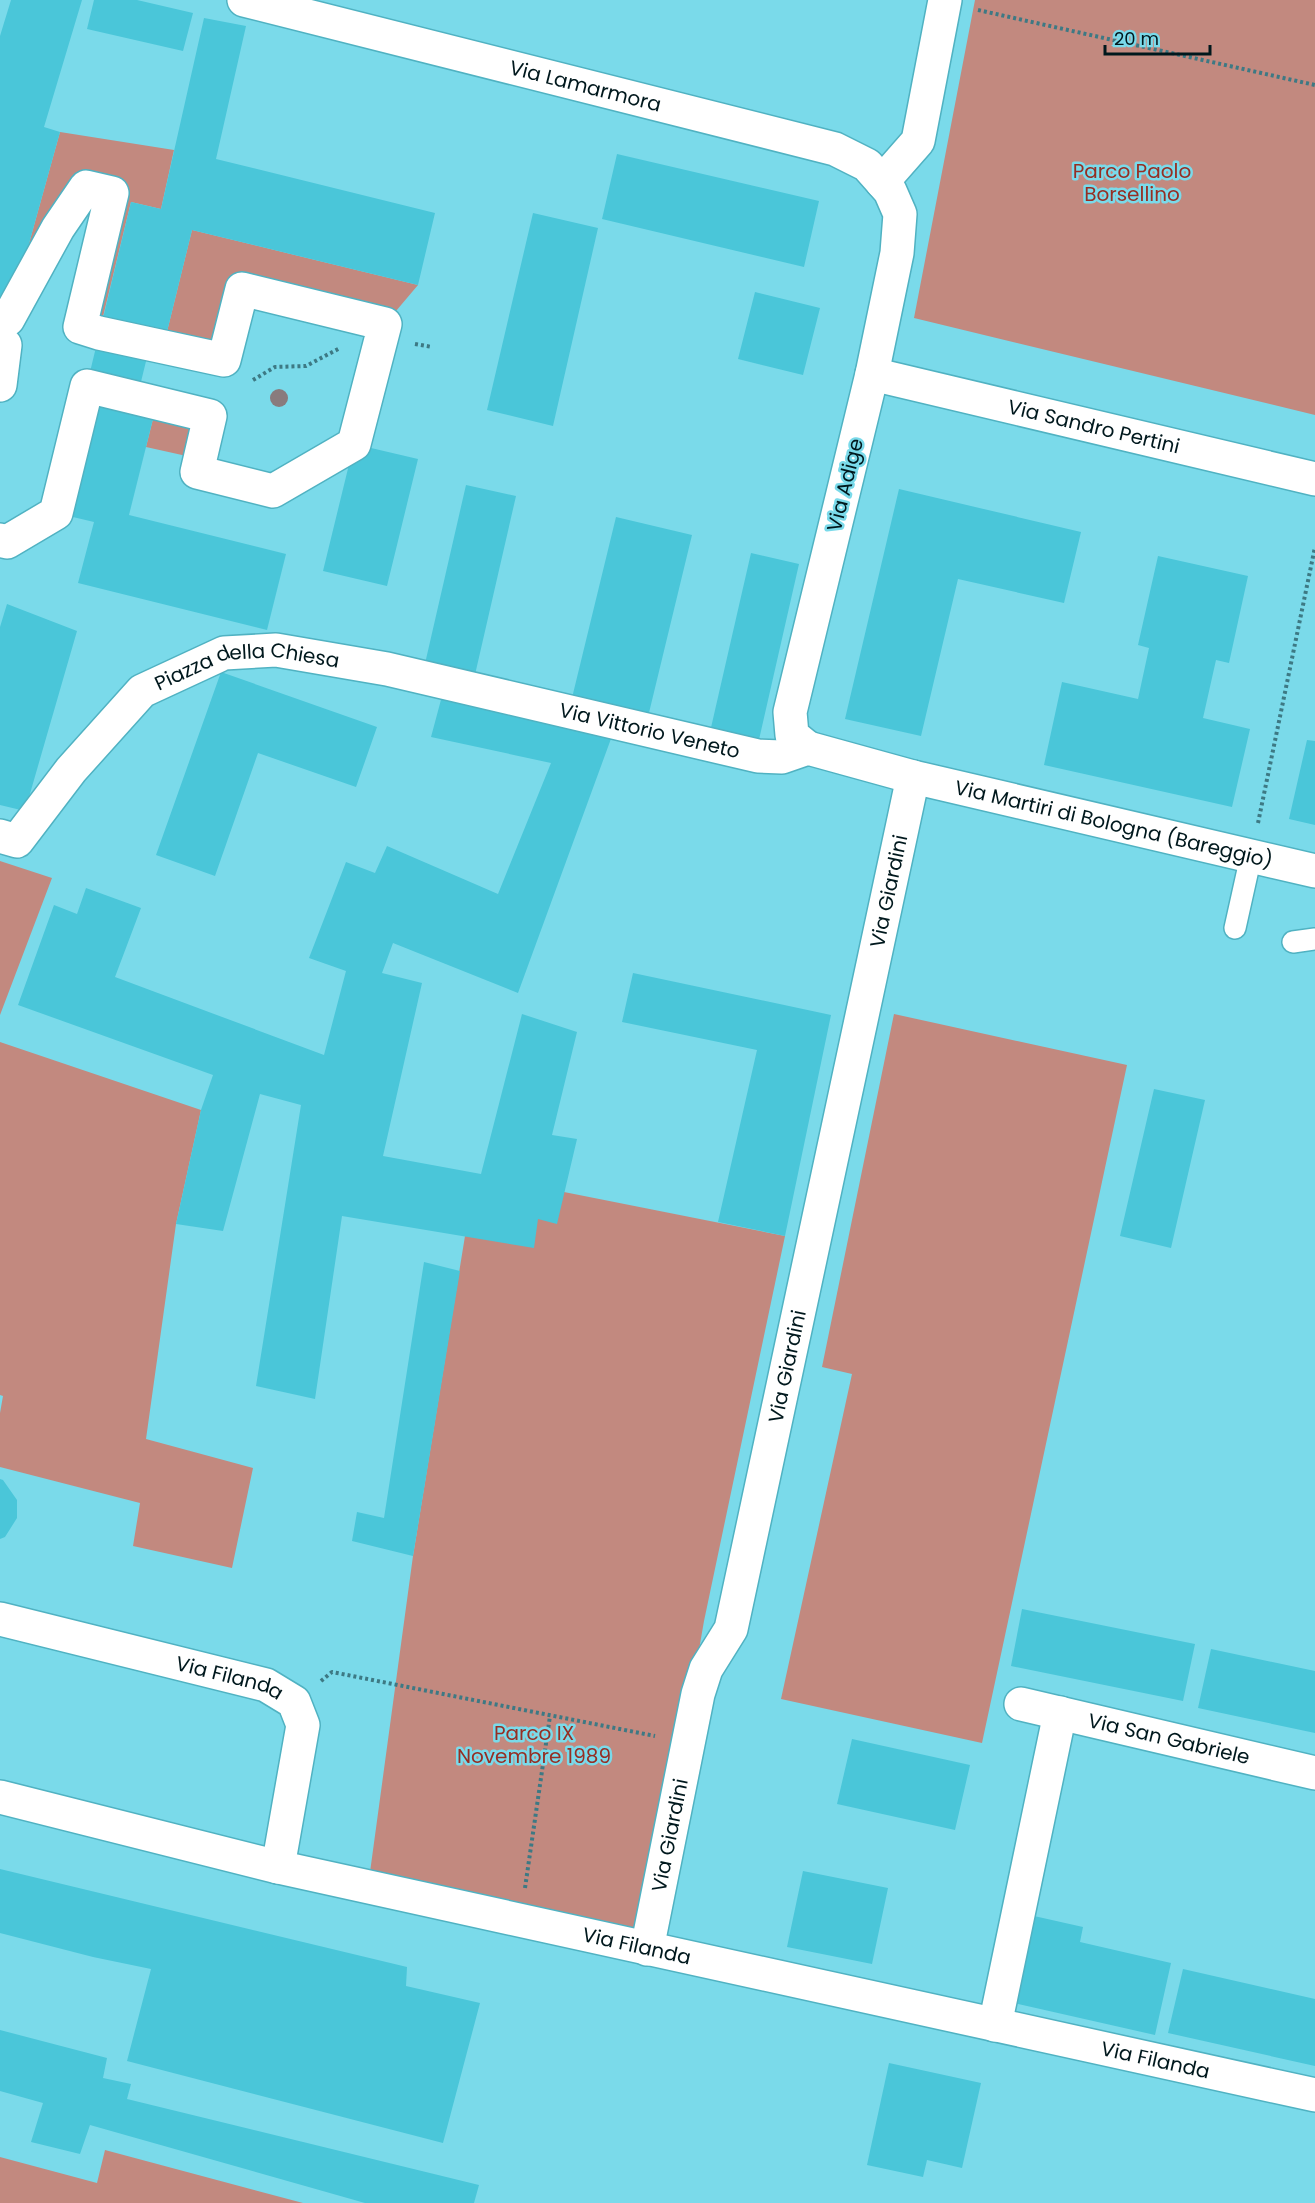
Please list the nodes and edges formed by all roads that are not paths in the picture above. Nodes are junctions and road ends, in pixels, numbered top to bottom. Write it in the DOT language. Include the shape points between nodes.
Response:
graph roads {
  1 [pos="244,0"];
  2 [pos="945,2"];
  3 [pos="882,182"];
  4 [pos="900,214"];
  5 [pos="0,317"];
  6 [pos="0,345"];
  7 [pos="872,374"];
  8 [pos="0,385"];
  9 [pos="1315,479"];
  10 [pos="0,540"];
  11 [pos="387,669"];
  12 [pos="808,748"];
  13 [pos="913,777"];
  14 [pos="0,836"];
  15 [pos="1251,856"];
  16 [pos="1315,871"];
  17 [pos="1235,928"];
  18 [pos="1315,939"];
  19 [pos="1293,942"];
  20 [pos="0,1619"];
  21 [pos="1021,1704"];
  22 [pos="1060,1713"];
  23 [pos="1315,1773"];
  24 [pos="0,1797"];
  25 [pos="278,1867"];
  26 [pos="647,1949"];
  27 [pos="995,2025"];
  28 [pos="1315,2095"];
  1 -- 3 [label="street, Via Lamarmora" via="835,149 867,165"];
  2 -- 3 [label="street" via="918,141"];
  3 -- 4 [label="street, Via Lamarmora"];
  4 -- 7 [label="street, Via Adige" via="897,253"];
  5 -- 10 [label="street" via="8,320 58,228 86,187 112,193 80,327 224,360 242,290 385,324 354,444 273,491 197,472 210,416 87,386 56,513 7,542"];
  6 -- 8 [label="street" via="5,345"];
  7 -- 9 [label="street, Via Sandro Pertini"];
  7 -- 12 [label="street, Via Adige" via="790,712 792,735"];
  11 -- 12 [label="street, Via Vittorio Veneto" via="758,756 782,757"];
  11 -- 14 [label="street, Piazza della Chiesa" via="276,650 224,653 142,691 71,770 18,841"];
  12 -- 13 [label="street"];
  13 -- 15 [label="street, Via Martiri di Bologna (Bareggio)"];
  13 -- 26 [label="street, Via Giardini" via="731,1629 706,1669 698,1694"];
  15 -- 16 [label="street, Via Martiri di Bologna (Bareggio)"];
  15 -- 17 [label="lane"];
  18 -- 19 [label="lane"];
  20 -- 25 [label="street, Via Filanda" via="266,1685 294,1702 303,1725"];
  21 -- 22 [label="street, Via San Gabriele"];
  22 -- 23 [label="street, Via San Gabriele"];
  22 -- 27 [label="street"];
  24 -- 25 [label="street, Via Filanda"];
  25 -- 26 [label="street, Via Filanda"];
  26 -- 27 [label="street, Via Filanda"];
  27 -- 28 [label="street, Via Filanda"];
}
